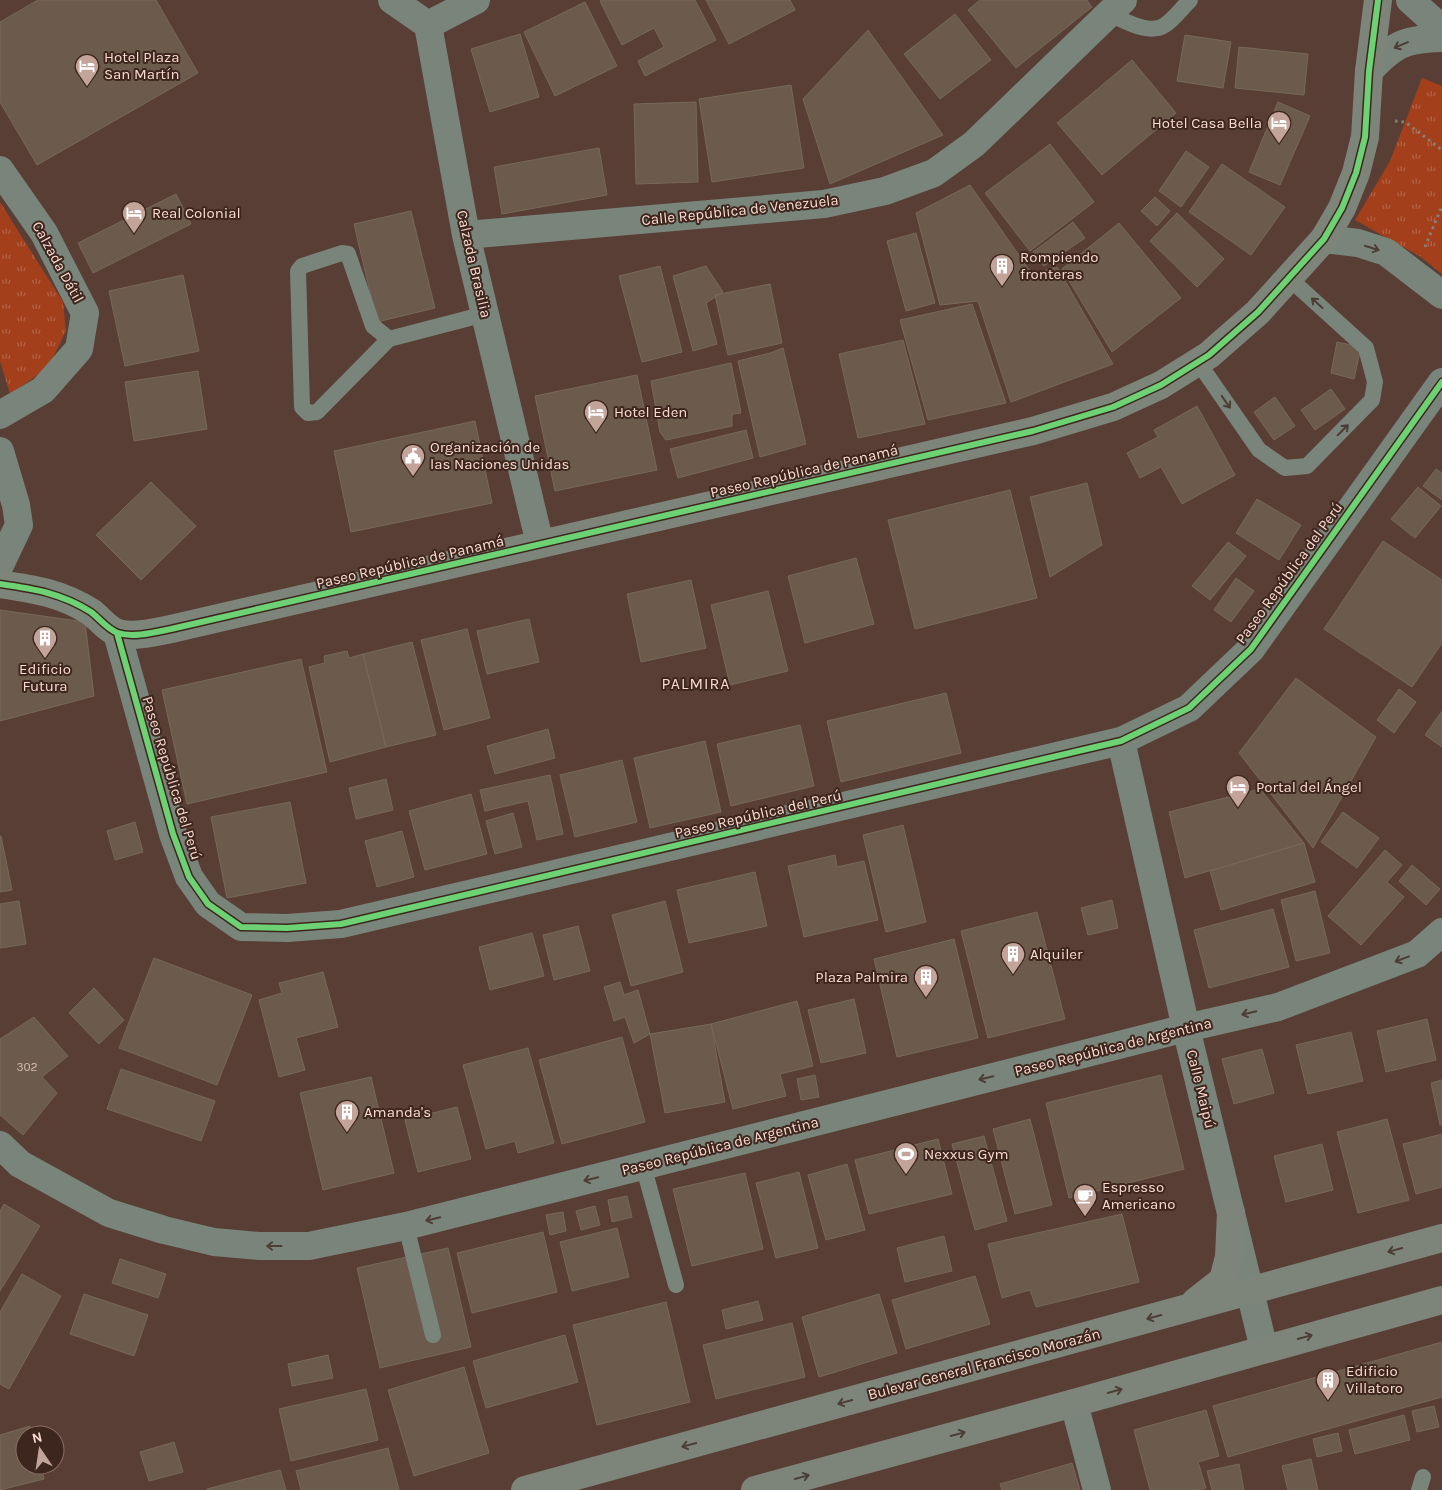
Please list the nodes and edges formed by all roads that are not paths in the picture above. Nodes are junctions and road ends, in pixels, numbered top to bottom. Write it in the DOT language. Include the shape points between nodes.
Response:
graph roads {
  1 [pos="392,0"];
  2 [pos="476,0"];
  3 [pos="1190,0"];
  4 [pos="1378,0"];
  5 [pos="1410,0"];
  6 [pos="1116,7"];
  7 [pos="428,24"];
  8 [pos="1442,29"];
  9 [pos="1442,38"];
  10 [pos="1369,71"];
  11 [pos="0,170"];
  12 [pos="466,235"];
  13 [pos="1324,239"];
  14 [pos="1290,279"];
  15 [pos="1442,295"];
  16 [pos="484,314"];
  17 [pos="388,339"];
  18 [pos="1198,362"];
  19 [pos="1442,382"];
  20 [pos="0,415"];
  21 [pos="0,451"];
  22 [pos="540,544"];
  23 [pos="0,565"];
  24 [pos="0,584"];
  25 [pos="117,633"];
  26 [pos="1120,741"];
  27 [pos="1442,932"];
  28 [pos="1186,1028"];
  29 [pos="0,1145"];
  30 [pos="643,1166"];
  31 [pos="1231,1213"];
  32 [pos="406,1226"];
  33 [pos="1442,1238"];
  34 [pos="676,1285"];
  35 [pos="1251,1290"];
  36 [pos="1442,1300"];
  37 [pos="1188,1307"];
  38 [pos="433,1336"];
  39 [pos="1264,1349"];
  40 [pos="1074,1403"];
  41 [pos="525,1490"];
  42 [pos="755,1490"];
  43 [pos="1097,1490"];
  1 -- 7 [label="street"];
  2 -- 7 [label="street"];
  3 -- 6 [label="lane" via="1164,26 1154,28 1144,28"];
  4 -- 10 [label="main road, Paseo República de Panamá"];
  5 -- 8 [label="street"];
  6 -- 12 [label="street, Calle República de Venezuela" via="974,144 934,173 885,191 824,204"];
  7 -- 12 [label="street, Calzada Brasilia"];
  9 -- 10 [label="street, one-way" via="1402,44 1385,54"];
  10 -- 13 [label="main road, Paseo República de Panamá" via="1365,137 1356,173 1342,208"];
  11 -- 20 [label="street, Calzada Dátil" via="44,233 85,313 78,349 43,390"];
  12 -- 16 [label="street, Calzada Brasilia"];
  13 -- 14 [label="main road, Paseo República de Panamá"];
  13 -- 15 [label="street, one-way" via="1358,243 1386,252"];
  14 -- 18 [label="main road, Paseo República de Panamá" via="1258,312"];
  18 -- 14 [label="lane, one-way" via="1259,450 1284,468 1307,466 1372,400 1375,382 1366,348"];
  16 -- 17 [label="lane"];
  16 -- 22 [label="street, Calzada Brasilia"];
  17 -- 17 [label="lane" via="373,326 348,254 302,266 298,271 302,407 308,412 317,412"];
  18 -- 22 [label="main road, Paseo República de Panamá" via="1161,385 1113,407 1032,431"];
  19 -- 26 [label="street, Paseo República del Perú" via="1251,649 1189,708"];
  21 -- 23 [label="street" via="19,525"];
  22 -- 25 [label="main road, Paseo República de Panamá" via="171,629 139,635"];
  24 -- 25 [label="main road" via="60,596 90,612"];
  25 -- 26 [label="street, Paseo República del Perú" via="173,834 189,877 208,904 241,927 341,924"];
  26 -- 28 [label="street, Calle Maipú"];
  27 -- 28 [label="street, Paseo República de Argentina, one-way" via="1417,954 1278,1007"];
  28 -- 30 [label="street, Paseo República de Argentina, one-way"];
  28 -- 31 [label="street, Calle Maipú"];
  32 -- 29 [label="street, Paseo República de Argentina, one-way" via="309,1246 214,1242 109,1213 20,1164"];
  30 -- 32 [label="street, Paseo República de Argentina, one-way"];
  30 -- 34 [label="lane"];
  31 -- 35 [label="street, Calle Maipú"];
  31 -- 37 [label="main road" via="1230,1257 1223,1280"];
  32 -- 38 [label="lane"];
  33 -- 35 [label="main road, Bulevar General Francisco Morazán, one-way"];
  35 -- 37 [label="main road, Bulevar General Francisco Morazán"];
  35 -- 39 [label="street, Calle Maipú"];
  39 -- 36 [label="main road, one-way"];
  37 -- 41 [label="main road, Bulevar General Francisco Morazán, one-way"];
  40 -- 39 [label="main road, one-way"];
  42 -- 40 [label="main road, one-way"];
  40 -- 43 [label="street"];
}
